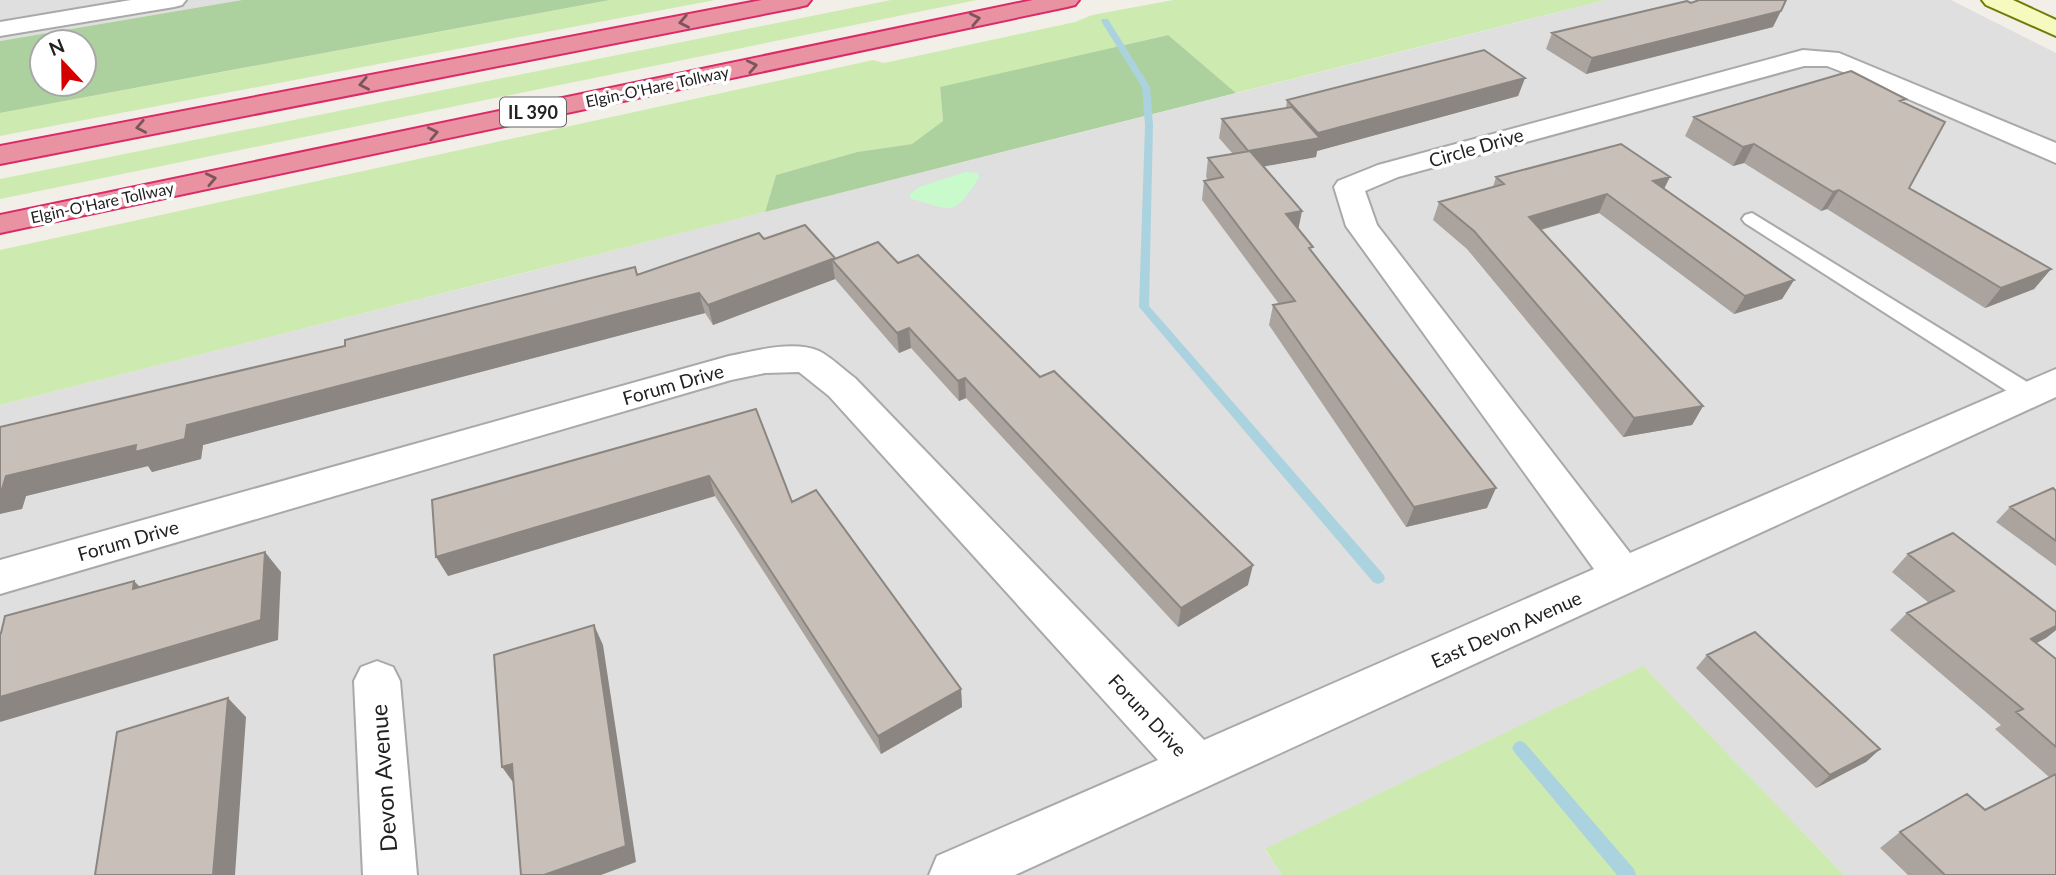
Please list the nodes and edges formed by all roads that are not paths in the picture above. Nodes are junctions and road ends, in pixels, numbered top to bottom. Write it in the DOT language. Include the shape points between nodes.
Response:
graph roads {
  1 [pos="126,0"];
  2 [pos="174,0"];
  3 [pos="799,0"];
  4 [pos="1066,0"];
  5 [pos="1994,0"];
  6 [pos="103,12"];
  7 [pos="0,29"];
  8 [pos="2056,29"];
  9 [pos="2056,154"];
  10 [pos="0,155"];
  11 [pos="1752,219"];
  12 [pos="0,224"];
  13 [pos="2043,388"];
  14 [pos="1623,576"];
  15 [pos="0,577"];
  16 [pos="377,681"];
  17 [pos="1196,766"];
  18 [pos="1011,864"];
  19 [pos="390,875"];
  20 [pos="956,875"];
  1 -- 6 [label="street"];
  2 -- 6 [label="street"];
  3 -- 10 [label="highway, one-way"];
  12 -- 4 [label="highway, Elgin-O'Hare Tollway / IL 390, one-way"];
  5 -- 8 [label="street"];
  6 -- 7 [label="street"];
  9 -- 14 [label="street, Circle Drive" via="1878,76 1830,58 1802,58 1388,171 1349,187 1362,226"];
  11 -- 13 [label="lane"];
  13 -- 14 [label="street, East Devon Avenue"];
  14 -- 17 [label="street, East Devon Avenue"];
  15 -- 17 [label="street, Forum Drive" via="729,368 807,360 842,387"];
  16 -- 19 [label="street, Devon Avenue"];
  17 -- 18 [label="street, East Devon Avenue"];
  18 -- 20 [label="street, East Devon Avenue"];
}
